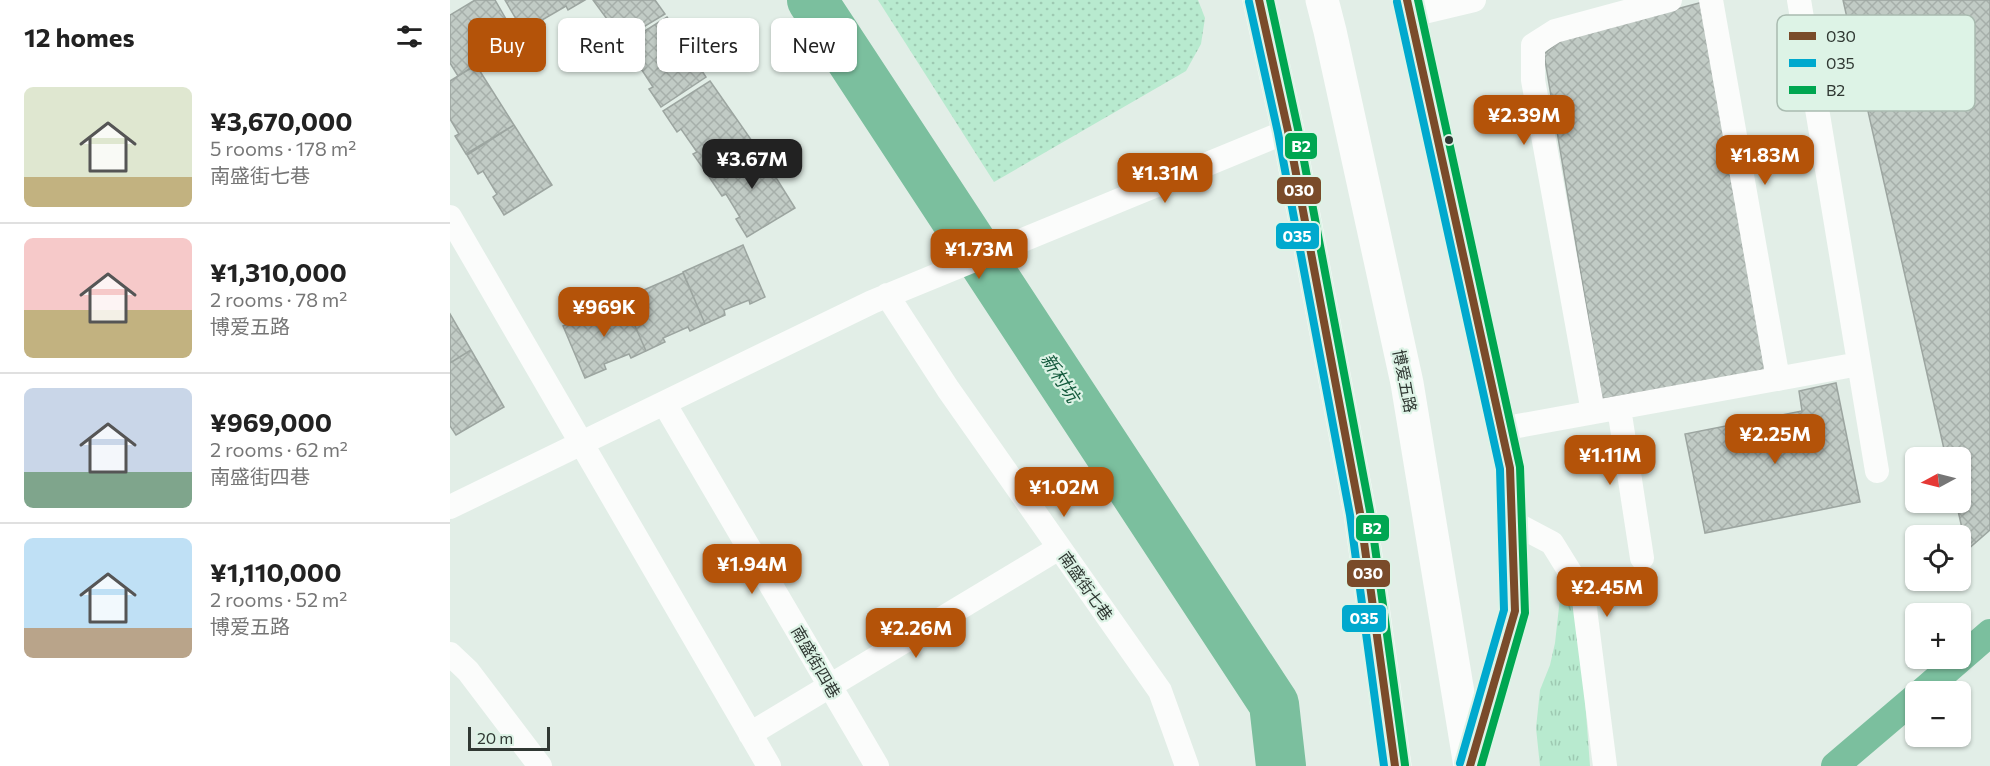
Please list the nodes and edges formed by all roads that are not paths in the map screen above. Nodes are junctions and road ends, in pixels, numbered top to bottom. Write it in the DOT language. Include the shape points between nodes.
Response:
graph roads {
  1 [pos="1258,0"];
  2 [pos="1322,0"];
  3 [pos="1474,0"];
  4 [pos="1670,0"];
  5 [pos="1711,0"];
  6 [pos="1799,0"];
  7 [pos="1409,8"];
  8 [pos="1801,15"];
  9 [pos="1817,111"];
  10 [pos="1288,131"];
  11 [pos="450,217"];
  12 [pos="887,296"];
  13 [pos="1859,363"];
  14 [pos="1778,379"];
  15 [pos="664,403"];
  16 [pos="1619,408"];
  17 [pos="1593,412"];
  18 [pos="1501,429"];
  19 [pos="580,444"];
  20 [pos="1877,471"];
  21 [pos="450,507"];
  22 [pos="1512,522"];
  23 [pos="1059,548"];
  24 [pos="1642,558"];
  25 [pos="450,654"];
  26 [pos="830,686"];
  27 [pos="750,734"];
  28 [pos="1470,765"];
  29 [pos="540,766"];
  30 [pos="769,766"];
  31 [pos="877,766"];
  32 [pos="1187,766"];
  33 [pos="1395,766"];
  34 [pos="1605,766"];
  1 -- 10 [label="highway"];
  2 -- 28 [label="highway, 博爱五路" via="1407,383"];
  3 -- 7 [label="street"];
  4 -- 17 [label="street" via="1555,31 1533,45 1533,80"];
  5 -- 14 [label="street"];
  6 -- 8 [label="street"];
  7 -- 18 [label="lane"];
  9 -- 13 [label="street"];
  10 -- 12 [label="street"];
  10 -- 33 [label="highway" via="1360,513"];
  11 -- 19 [label="street"];
  12 -- 15 [label="street"];
  12 -- 23 [label="street, 南盛街七巷"];
  13 -- 14 [label="street"];
  13 -- 20 [label="street"];
  14 -- 16 [label="street"];
  15 -- 19 [label="street"];
  15 -- 26 [label="street, 南盛街四巷"];
  16 -- 17 [label="street"];
  16 -- 24 [label="street"];
  17 -- 18 [label="street"];
  18 -- 22 [label="lane" via="1510,468"];
  19 -- 21 [label="street"];
  19 -- 27 [label="street"];
  22 -- 28 [label="lane" via="1515,611"];
  22 -- 34 [label="street" via="1552,543 1583,593"];
  23 -- 26 [label="street"];
  23 -- 32 [label="street, 南盛街七巷" via="1160,691"];
  25 -- 29 [label="street" via="468,671"];
  26 -- 27 [label="street"];
  26 -- 31 [label="street, 南盛街四巷"];
  27 -- 30 [label="street"];
}
